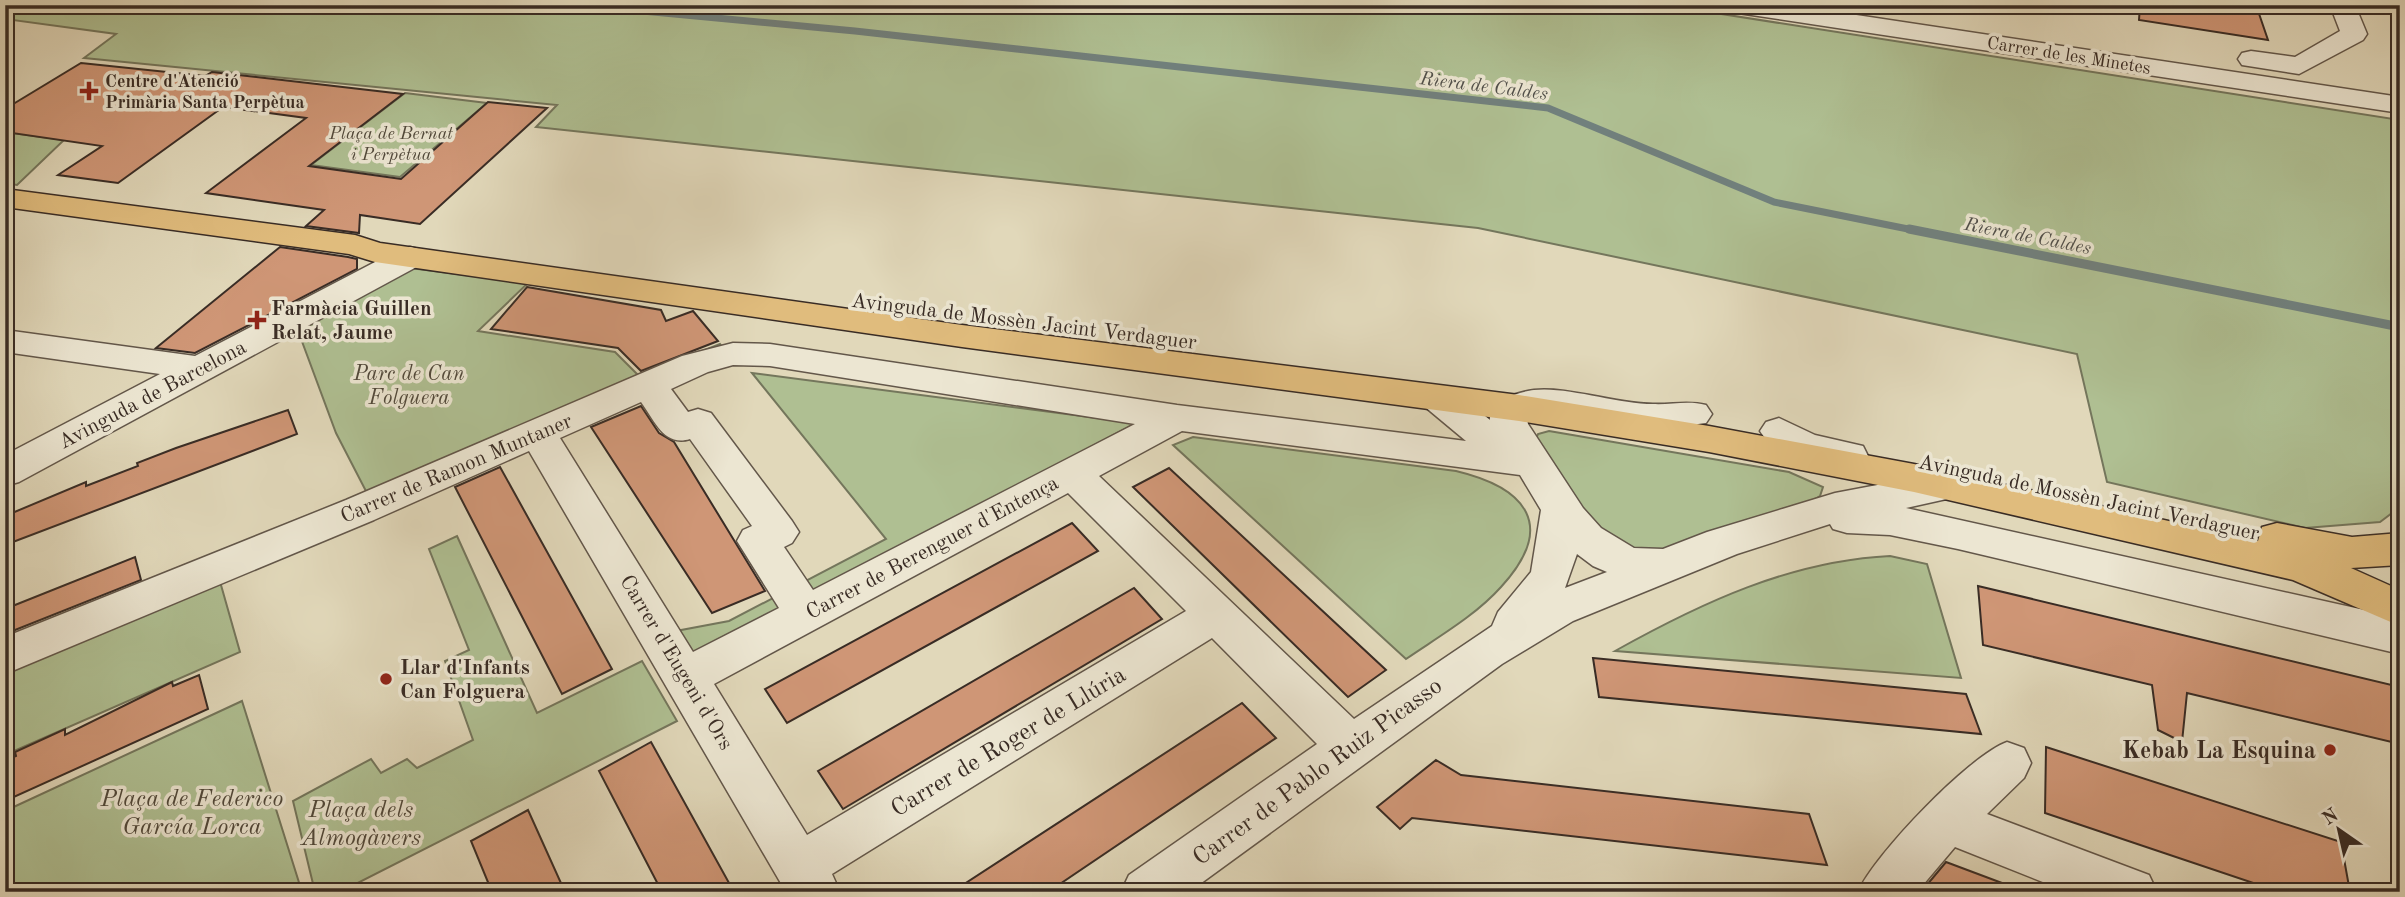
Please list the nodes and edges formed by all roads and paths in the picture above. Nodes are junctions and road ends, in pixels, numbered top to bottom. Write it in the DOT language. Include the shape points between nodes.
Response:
graph roads {
  1 [pos="1738,5"];
  2 [pos="1874,5"];
  3 [pos="2342,5"];
  4 [pos="2400,105"];
  5 [pos="5,198"];
  6 [pos="355,245"];
  7 [pos="410,257"];
  8 [pos="5,341"];
  9 [pos="199,368"];
  10 [pos="648,384"];
  11 [pos="1437,397"];
  12 [pos="1513,410"];
  13 [pos="1693,414"];
  14 [pos="1177,418"];
  15 [pos="1779,431"];
  16 [pos="537,432"];
  17 [pos="12,459"];
  18 [pos="1515,461"];
  19 [pos="1072,473"];
  20 [pos="1930,482"];
  21 [pos="1557,500"];
  22 [pos="1785,525"];
  23 [pos="2400,550"];
  24 [pos="1667,563"];
  25 [pos="806,614"];
  26 [pos="1217,614"];
  27 [pos="2397,617"];
  28 [pos="1486,650"];
  29 [pos="5,656"];
  30 [pos="687,677"];
  31 [pos="1350,746"];
  32 [pos="2007,763"];
  33 [pos="1945,821"];
  34 [pos="807,880"];
  35 [pos="1147,892"];
  36 [pos="1884,892"];
  37 [pos="2131,892"];
  1 -- 4 [label="street, Carrer de les Minetes"];
  2 -- 3 [label="street" via="2299,66 2354,34"];
  5 -- 6 [label="main road, Avinguda de Mossèn Jacint Verdaguer"];
  6 -- 7 [label="main road, Avinguda de Mossèn Jacint Verdaguer"];
  6 -- 13 [label="main road, Avinguda de Mossèn Jacint Verdaguer" via="387,241 465,244 601,261"];
  7 -- 9 [label="street, Avinguda de Barcelona"];
  7 -- 11 [label="main road, Avinguda de Mossèn Jacint Verdaguer" via="962,336"];
  8 -- 9 [label="street"];
  9 -- 17 [label="street, Avinguda de Barcelona"];
  10 -- 14 [label="street, Carrer de Ramon Muntaner" via="733,354 770,355"];
  10 -- 16 [label="street, Carrer de Ramon Muntaner"];
  10 -- 25 [label="street" via="680,429 698,422 778,532 758,541"];
  11 -- 12 [label="main road, Avinguda de Mossèn Jacint Verdaguer"];
  11 -- 18 [label="street"];
  12 -- 13 [label="street, Avinguda de Mossèn Jacint Verdaguer" via="1535,402 1652,417"];
  12 -- 20 [label="main road, Avinguda de Mossèn Jacint Verdaguer" via="1709,439"];
  12 -- 21 [label="street, Carrer de Pablo Ruiz Picasso" via="1509,425"];
  13 -- 15 [label="main road, Avinguda de Mossèn Jacint Verdaguer"];
  14 -- 18 [label="street"];
  14 -- 19 [label="street, Carrer de Berenguer d'Entença"];
  15 -- 20 [label="street, Avinguda de Mossèn Jacint Verdaguer" via="1804,446 1868,460"];
  15 -- 23 [label="main road, Avinguda de Mossèn Jacint Verdaguer" via="2294,542 2352,553"];
  16 -- 29 [label="street, Carrer de Ramon Muntaner"];
  16 -- 30 [label="street, Carrer d'Eugeni d'Ors"];
  18 -- 21 [label="street"];
  19 -- 25 [label="street, Carrer de Berenguer d'Entença"];
  19 -- 26 [label="street"];
  20 -- 22 [label="street, Carrer de Pablo Ruiz Picasso"];
  20 -- 27 [label="main road, Avinguda de Mossèn Jacint Verdaguer" via="2300,566"];
  21 -- 24 [label="street, Carrer de Pablo Ruiz Picasso" via="1583,536 1606,555 1643,567"];
  21 -- 28 [label="street, Carrer de Pablo Ruiz Picasso" via="1555,566 1543,594"];
  22 -- 24 [label="street, Carrer de Pablo Ruiz Picasso"];
  22 -- 27 [label="street, Avinguda de Mossèn Jacint Verdaguer" via="1845,518 1890,520"];
  24 -- 28 [label="street, Carrer de Pablo Ruiz Picasso" via="1558,609"];
  25 -- 30 [label="street, Carrer de Berenguer d'Entença"];
  26 -- 31 [label="street"];
  26 -- 34 [label="street, Carrer de Roger de Llúria"];
  28 -- 31 [label="street, Carrer de Pablo Ruiz Picasso"];
  30 -- 34 [label="street, Carrer d'Eugeni d'Ors"];
  31 -- 35 [label="street, Carrer de Pablo Ruiz Picasso"];
  32 -- 33 [label="street"];
  33 -- 36 [label="street"];
  33 -- 37 [label="street"];
}
